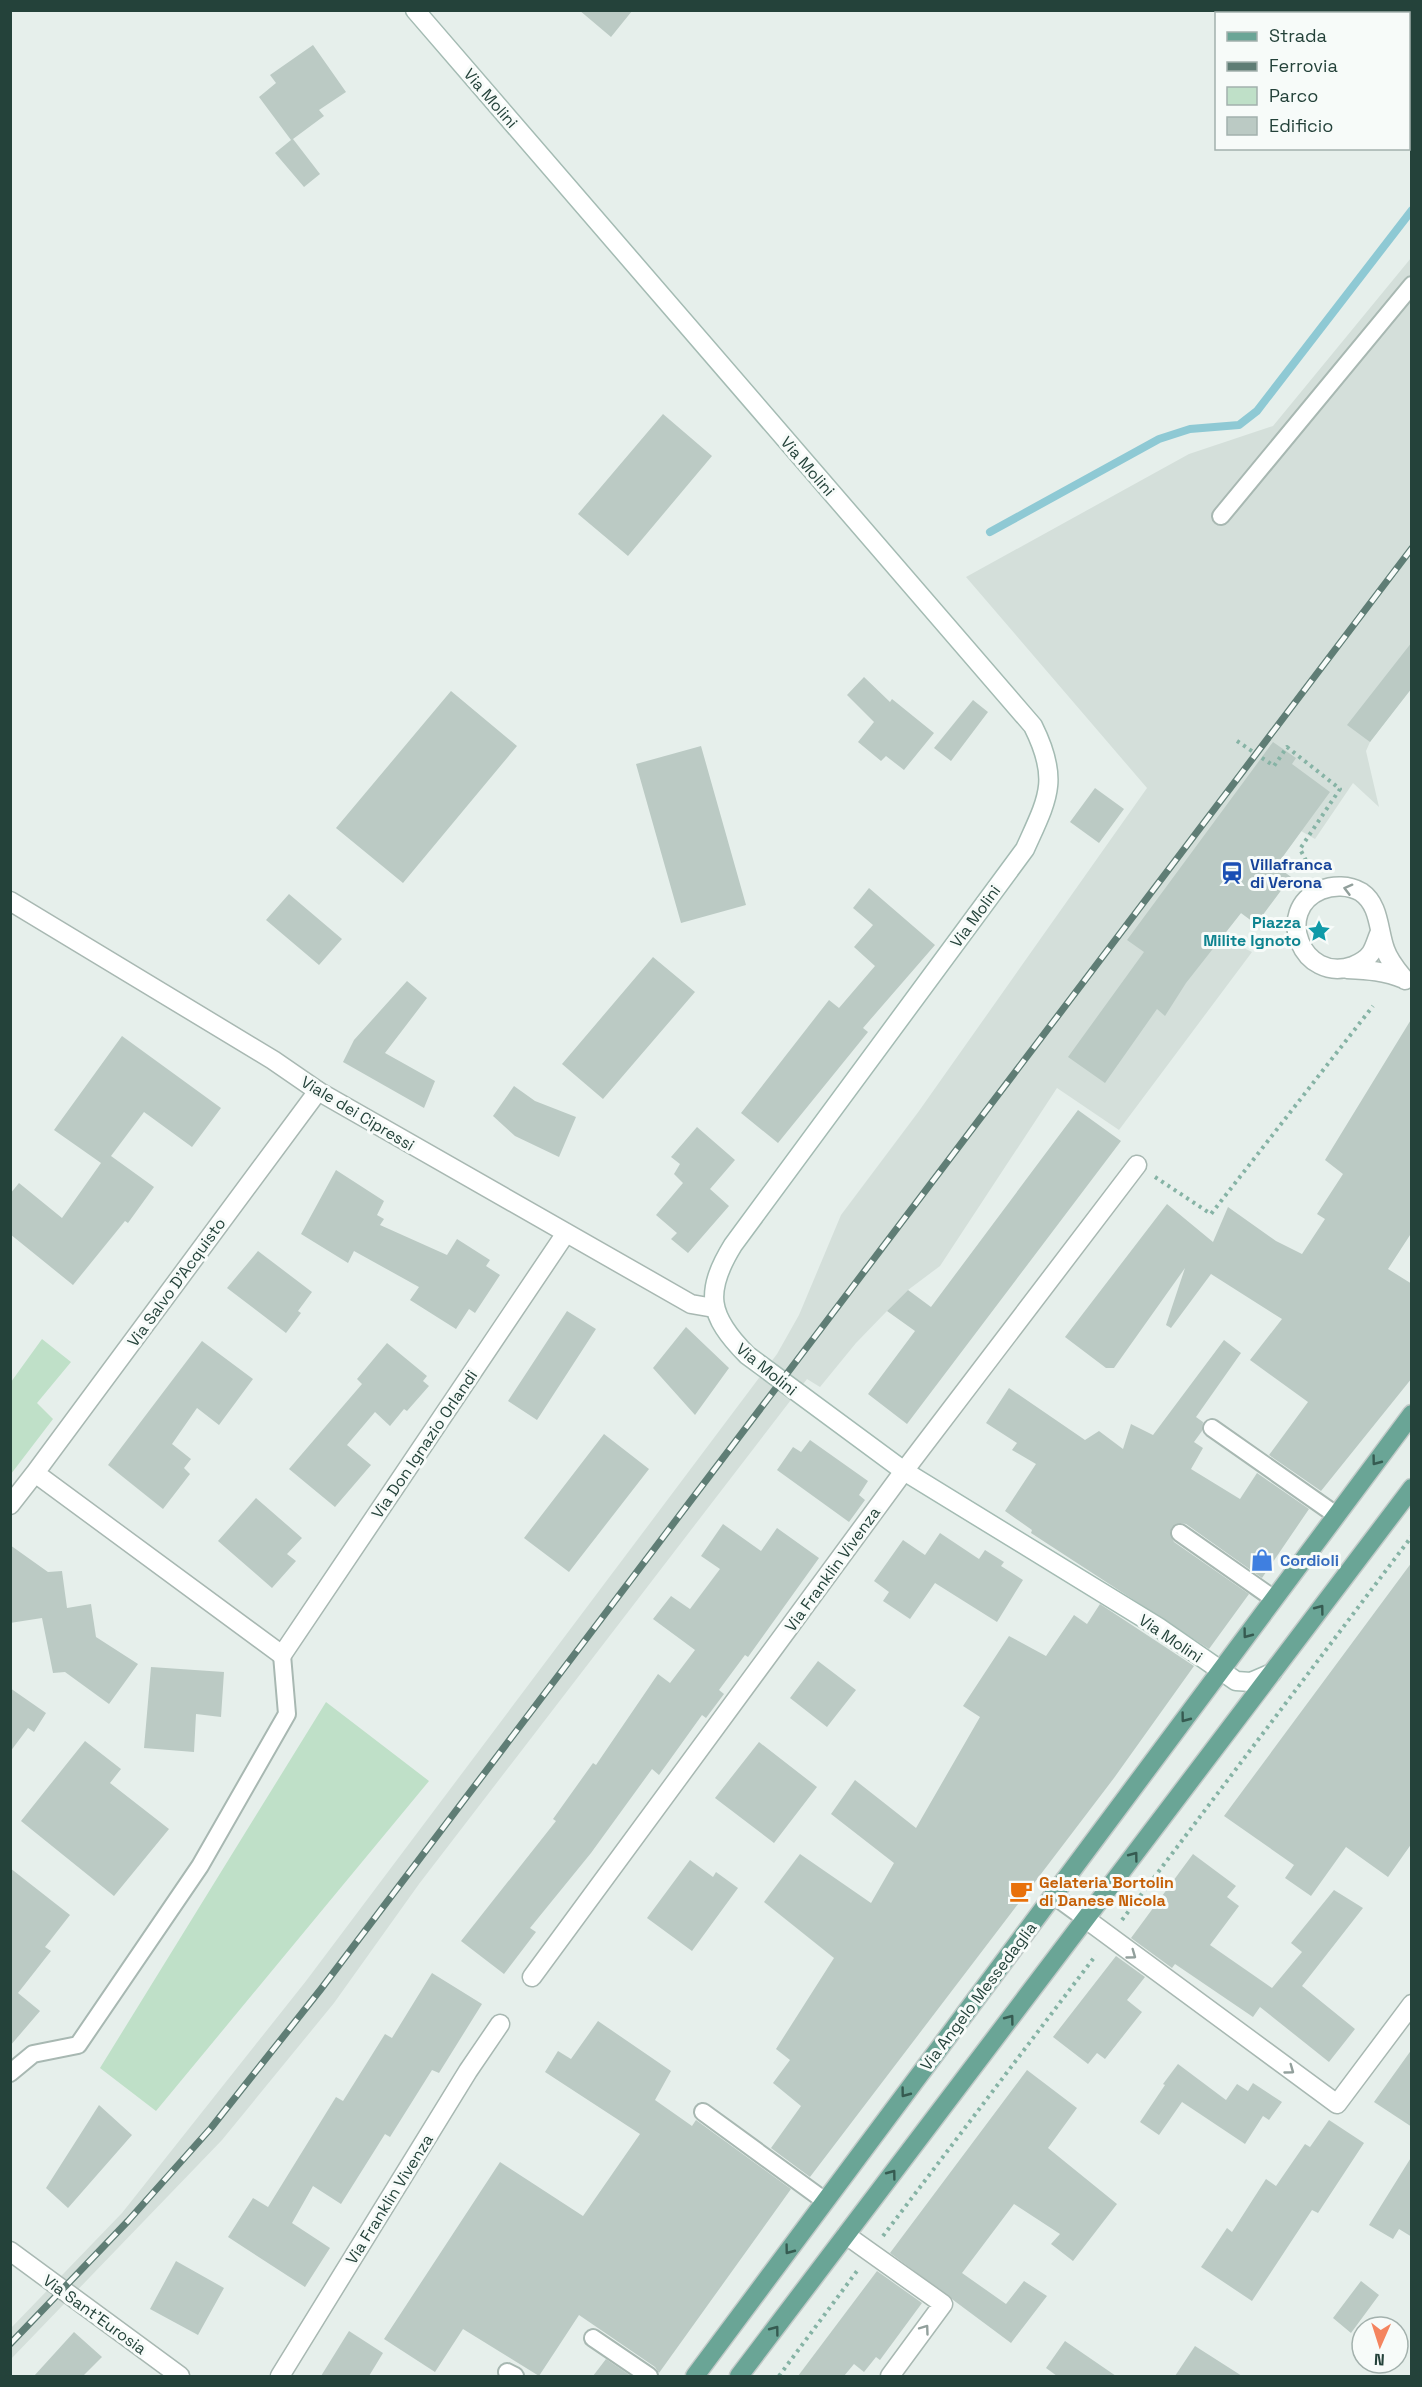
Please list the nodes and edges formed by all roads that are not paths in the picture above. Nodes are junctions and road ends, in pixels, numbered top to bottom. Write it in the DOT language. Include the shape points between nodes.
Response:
graph roads {
  1 [pos="415,10"];
  2 [pos="1412,285"];
  3 [pos="1221,516"];
  4 [pos="10,901"];
  5 [pos="1380,932"];
  6 [pos="1345,969"];
  7 [pos="1408,982"];
  8 [pos="318,1091"];
  9 [pos="1137,1165"];
  10 [pos="566,1233"];
  11 [pos="714,1308"];
  12 [pos="1412,1414"];
  13 [pos="1212,1428"];
  14 [pos="904,1471"];
  15 [pos="35,1473"];
  16 [pos="1412,1488"];
  17 [pos="10,1504"];
  18 [pos="1336,1515"];
  19 [pos="1180,1533"];
  20 [pos="1274,1599"];
  21 [pos="282,1655"];
  22 [pos="1220,1671"];
  23 [pos="1272,1673"];
  24 [pos="1053,1895"];
  25 [pos="1086,1919"];
  26 [pos="532,1977"];
  27 [pos="1412,2004"];
  28 [pos="500,2024"];
  29 [pos="10,2073"];
  30 [pos="704,2112"];
  31 [pos="825,2201"];
  32 [pos="846,2235"];
  33 [pos="10,2251"];
  34 [pos="593,2338"];
  35 [pos="180,2376"];
  36 [pos="280,2376"];
  37 [pos="649,2376"];
  38 [pos="695,2376"];
  39 [pos="739,2376"];
  40 [pos="890,2376"];
  1 -- 11 [label="street, Via Molini" via="1033,726 1049,764 1050,786 1025,849 733,1245 714,1286"];
  2 -- 3 [label="lane"];
  4 -- 8 [label="street, Viale dei Cipressi"];
  5 -- 6 [label="street" via="1371,954"];
  5 -- 6 [label="street, one-way" via="1372,903 1360,892 1336,886 1313,894 1297,918 1298,940 1314,962"];
  5 -- 7 [label="street" via="1392,964"];
  6 -- 7 [label="street" via="1380,971"];
  8 -- 10 [label="street, Viale dei Cipressi"];
  8 -- 15 [label="street, Via Salvo D'Acquisto"];
  9 -- 14 [label="street, Via Franklin Vivenza"];
  10 -- 11 [label="street, Viale dei Cipressi" via="691,1304"];
  10 -- 21 [label="street, Via Don Ignazio Orlandi"];
  11 -- 14 [label="street, Via Molini" via="733,1341 747,1355"];
  12 -- 18 [label="main road, Via Angelo Messedaglia, one-way"];
  13 -- 18 [label="lane"];
  14 -- 22 [label="street, Via Molini" via="1158,1628"];
  14 -- 26 [label="street, Via Franklin Vivenza"];
  15 -- 17 [label="street, Via Salvo D'Acquisto"];
  15 -- 21 [label="street"];
  23 -- 16 [label="main road, one-way"];
  18 -- 20 [label="main road, Via Angelo Messedaglia"];
  19 -- 20 [label="lane"];
  20 -- 22 [label="main road, Via Angelo Messedaglia, one-way"];
  21 -- 29 [label="lane" via="287,1714 200,1866 78,2045 33,2055"];
  22 -- 23 [label="street, Via Molini" via="1243,1682"];
  22 -- 24 [label="main road, Via Angelo Messedaglia, one-way"];
  25 -- 23 [label="main road, one-way"];
  24 -- 25 [label="lane"];
  24 -- 31 [label="main road, Via Angelo Messedaglia, one-way"];
  25 -- 27 [label="street, one-way" via="1337,2104"];
  32 -- 25 [label="main road, one-way"];
  28 -- 36 [label="street, Via Franklin Vivenza"];
  30 -- 31 [label="lane"];
  31 -- 38 [label="main road, Via Angelo Messedaglia, one-way"];
  39 -- 32 [label="main road, one-way"];
  40 -- 32 [label="street, one-way" via="943,2304"];
  33 -- 35 [label="street, Via Sant'Eurosia"];
  34 -- 37 [label="lane"];
}
